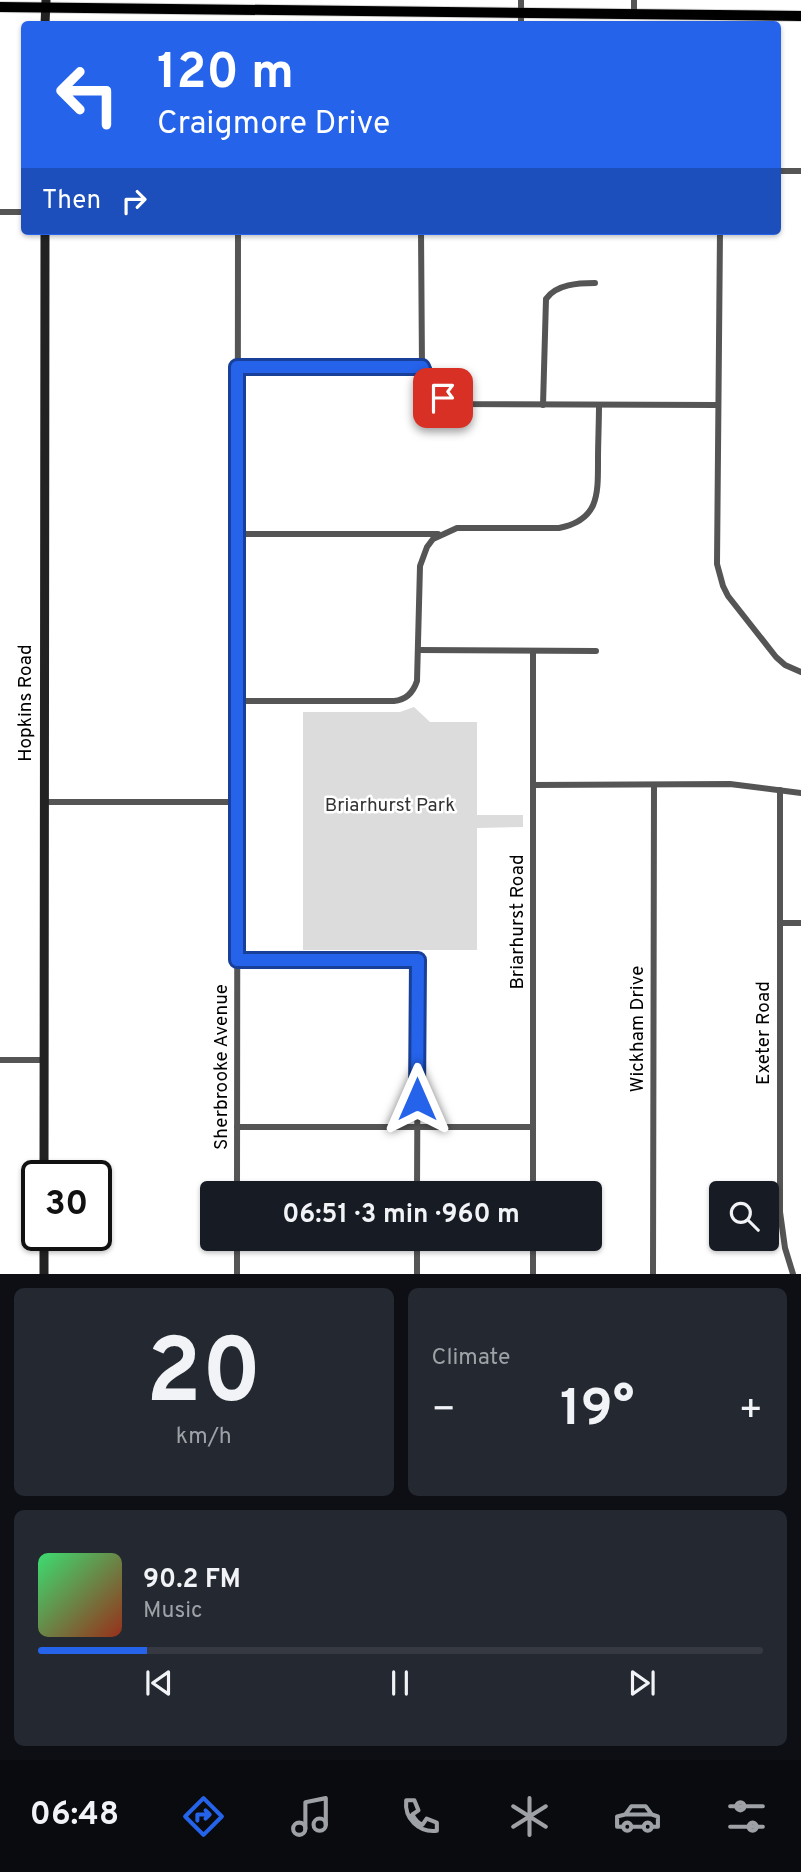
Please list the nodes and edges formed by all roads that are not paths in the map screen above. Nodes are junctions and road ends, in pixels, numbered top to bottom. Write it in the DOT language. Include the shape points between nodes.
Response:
graph roads {
  1 [pos="521,0"];
  2 [pos="634,0"];
  3 [pos="46,4"];
  4 [pos="0,7"];
  5 [pos="521,12"];
  6 [pos="634,14"];
  7 [pos="801,16"];
  8 [pos="521,21"];
  9 [pos="781,171"];
  10 [pos="801,171"];
  11 [pos="0,212"];
  12 [pos="21,212"];
  13 [pos="45,235"];
  14 [pos="238,235"];
  15 [pos="421,235"];
  16 [pos="720,235"];
  17 [pos="596,283"];
  18 [pos="237,367"];
  19 [pos="422,367"];
  20 [pos="543,405"];
  21 [pos="599,405"];
  22 [pos="718,405"];
  23 [pos="237,534"];
  24 [pos="440,534"];
  25 [pos="418,650"];
  26 [pos="533,651"];
  27 [pos="596,651"];
  28 [pos="801,672"];
  29 [pos="237,701"];
  30 [pos="533,785"];
  31 [pos="654,785"];
  32 [pos="780,790"];
  33 [pos="801,793"];
  34 [pos="44,802"];
  35 [pos="236,802"];
  36 [pos="780,923"];
  37 [pos="801,923"];
  38 [pos="237,960"];
  39 [pos="0,1060"];
  40 [pos="44,1060"];
  41 [pos="237,1127"];
  42 [pos="417,1127"];
  43 [pos="533,1127"];
  44 [pos="44,1160"];
  45 [pos="237,1181"];
  46 [pos="417,1181"];
  47 [pos="533,1181"];
  48 [pos="44,1251"];
  49 [pos="237,1251"];
  50 [pos="417,1251"];
  51 [pos="533,1251"];
  52 [pos="44,1273"];
  53 [pos="237,1273"];
  54 [pos="417,1273"];
  55 [pos="533,1273"];
  56 [pos="653,1273"];
  57 [pos="793,1273"];
  1 -- 5 [label="street"];
  2 -- 6 [label="street"];
  3 -- 4 [label="main road"];
  3 -- 5 [label="main road"];
  5 -- 6 [label="main road"];
  5 -- 8 [label="street"];
  6 -- 7 [label="main road"];
  9 -- 10 [label="street"];
  11 -- 12 [label="street"];
  13 -- 34 [label="street, Hopkins Road"];
  14 -- 18 [label="street, Sherbrooke Avenue"];
  15 -- 19 [label="street"];
  16 -- 22 [label="street"];
  17 -- 20 [label="street" via="554,291 546,299"];
  18 -- 19 [label="street"];
  18 -- 23 [label="street, Sherbrooke Avenue"];
  19 -- 20 [label="street" via="436,392 451,402"];
  20 -- 21 [label="street"];
  21 -- 22 [label="street"];
  21 -- 24 [label="street" via="598,494 584,517 559,528 457,528"];
  22 -- 28 [label="street" via="719,575 728,596 776,657"];
  23 -- 24 [label="street"];
  23 -- 29 [label="street, Sherbrooke Avenue"];
  24 -- 25 [label="street" via="427,547 420,566"];
  25 -- 26 [label="street"];
  25 -- 29 [label="street" via="415,688 400,701"];
  26 -- 27 [label="street"];
  26 -- 30 [label="street, Briarhurst Road"];
  29 -- 35 [label="street, Sherbrooke Avenue"];
  30 -- 31 [label="street"];
  30 -- 43 [label="street, Briarhurst Road"];
  31 -- 32 [label="street" via="730,784"];
  31 -- 56 [label="street, Wickham Drive"];
  32 -- 33 [label="street"];
  32 -- 36 [label="street, Exeter Road"];
  34 -- 35 [label="street"];
  34 -- 40 [label="street, Hopkins Road"];
  35 -- 38 [label="street, Sherbrooke Avenue"];
  36 -- 37 [label="street"];
  36 -- 57 [label="street, Exeter Road" via="780,1212"];
  38 -- 41 [label="street, Sherbrooke Avenue"];
  38 -- 42 [label="street" via="418,960"];
  39 -- 40 [label="street"];
  40 -- 44 [label="street, Hopkins Road"];
  41 -- 42 [label="street"];
  41 -- 45 [label="street, Sherbrooke Avenue"];
  42 -- 43 [label="street"];
  42 -- 46 [label="street"];
  43 -- 47 [label="street, Briarhurst Road"];
  48 -- 52 [label="street"];
  49 -- 53 [label="street"];
  50 -- 54 [label="street"];
  51 -- 55 [label="street"];
}
